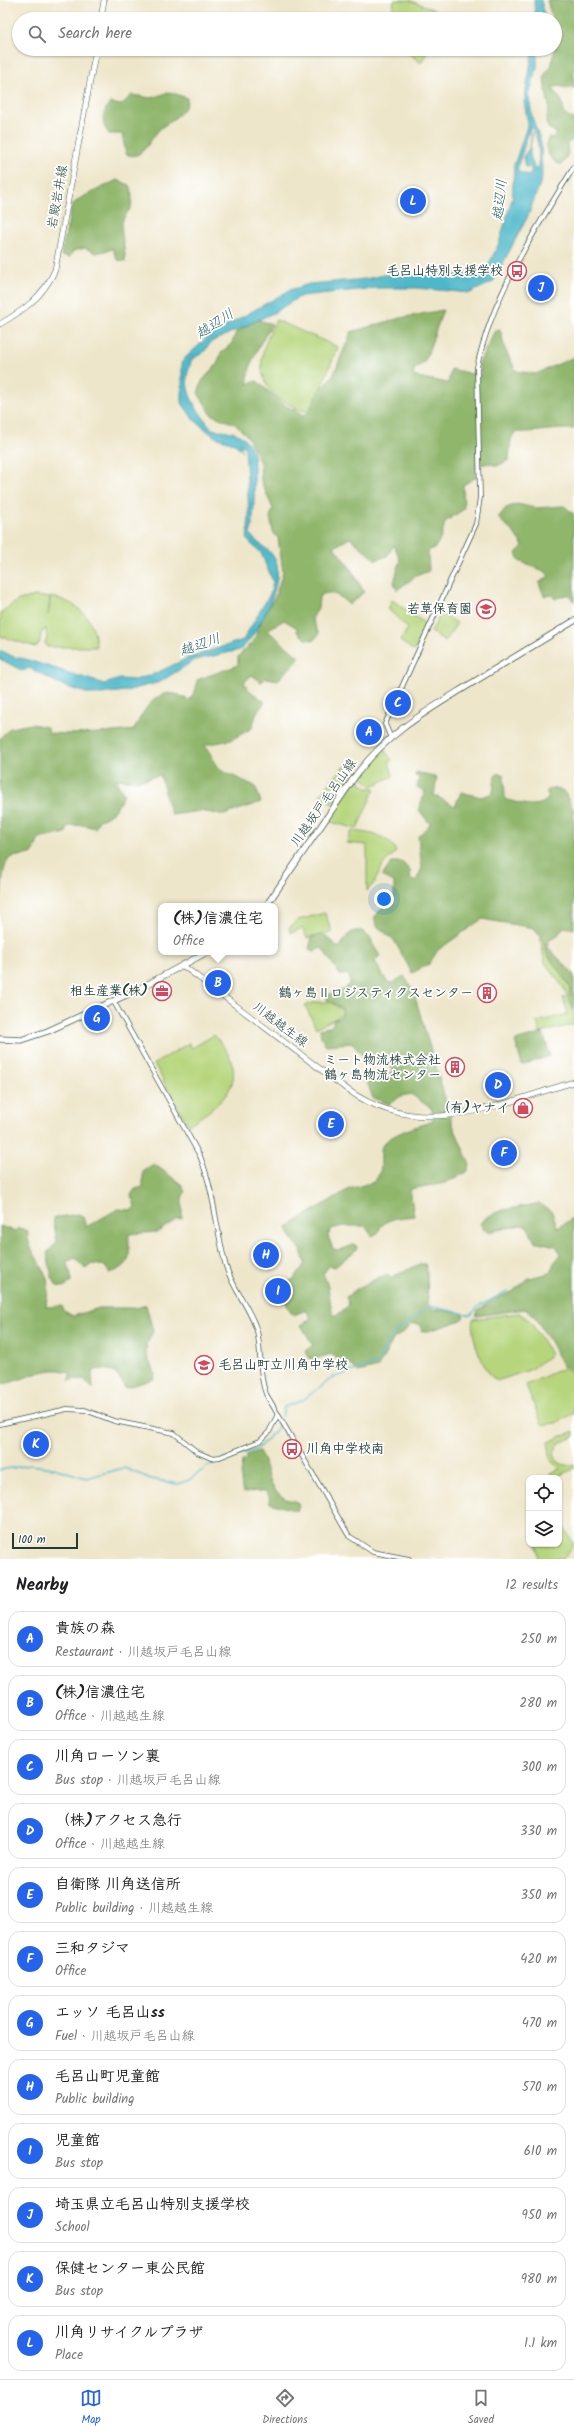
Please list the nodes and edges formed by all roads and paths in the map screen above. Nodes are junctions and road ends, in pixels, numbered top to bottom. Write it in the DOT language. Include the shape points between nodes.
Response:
graph roads {
  1 [pos="104,0"];
  2 [pos="102,12"];
  3 [pos="95,56"];
  4 [pos="574,167"];
  5 [pos="0,324"];
  6 [pos="574,621"];
  7 [pos="390,736"];
  8 [pos="268,903"];
  9 [pos="202,955"];
  10 [pos="182,966"];
  11 [pos="114,1002"];
  12 [pos="0,1039"];
  13 [pos="574,1082"];
  14 [pos="278,1414"];
  15 [pos="0,1424"];
  16 [pos="409,1559"];
  1 -- 2 [label="main road"];
  3 -- 5 [label="main road, 岩殿岩井線" via="55,270 38,298"];
  4 -- 7 [label="street" via="506,286 483,347 477,367 480,497 476,524 385,724"];
  6 -- 7 [label="main road, 川越坂戸毛呂山線"];
  7 -- 8 [label="main road, 川越坂戸毛呂山線" via="356,775"];
  9 -- 10 [label="main road"];
  10 -- 11 [label="main road"];
  10 -- 13 [label="main road, 川越越生線" via="354,1094 374,1106 424,1117 462,1115"];
  11 -- 12 [label="main road" via="32,1038"];
  11 -- 14 [label="street" via="206,1171 225,1263 253,1321 259,1341 262,1383"];
  14 -- 15 [label="street" via="269,1432 260,1442 211,1458 197,1452 174,1432 114,1421 85,1410 66,1409"];
  14 -- 16 [label="street" via="349,1536 373,1552"];
}
